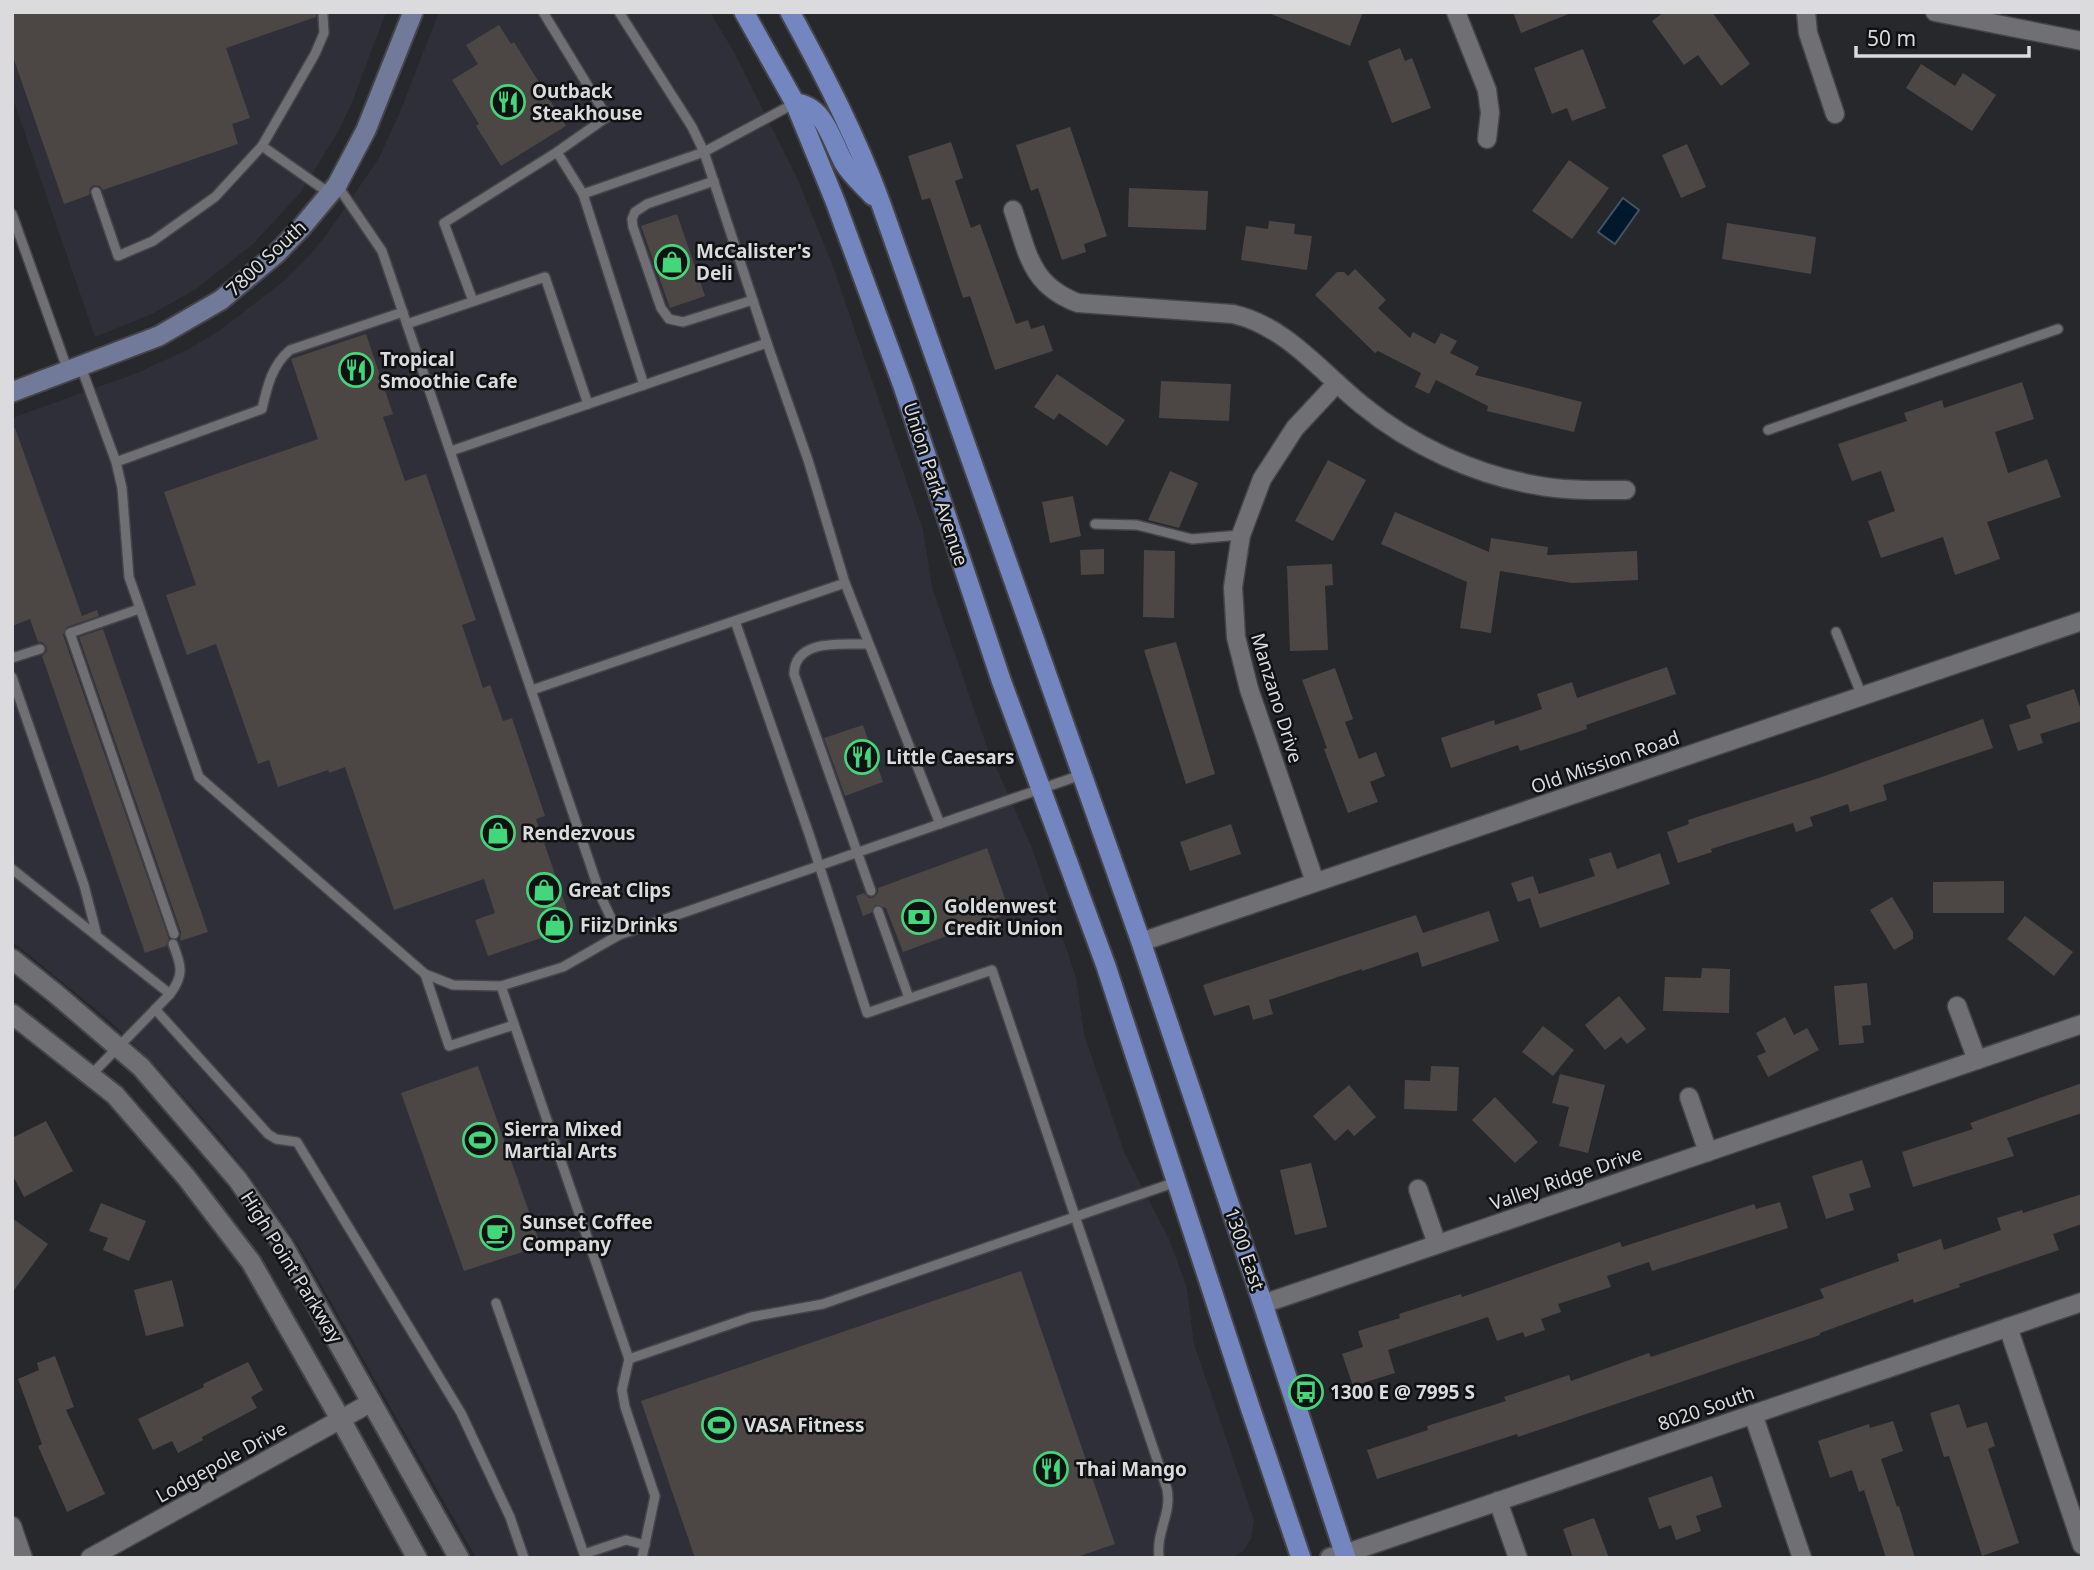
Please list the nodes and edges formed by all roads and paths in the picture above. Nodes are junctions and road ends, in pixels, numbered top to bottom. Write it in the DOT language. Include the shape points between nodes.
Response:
graph roads {
  1 [pos="412,12"];
  2 [pos="543,12"];
  3 [pos="619,12"];
  4 [pos="744,12"];
  5 [pos="790,12"];
  6 [pos="1456,12"];
  7 [pos="1806,12"];
  8 [pos="1935,12"];
  9 [pos="323,15"];
  10 [pos="2082,41"];
  11 [pos="795,103"];
  12 [pos="1835,114"];
  13 [pos="1487,139"];
  14 [pos="262,146"];
  15 [pos="557,152"];
  16 [pos="704,152"];
  17 [pos="714,181"];
  18 [pos="333,190"];
  19 [pos="96,192"];
  20 [pos="583,194"];
  21 [pos="881,204"];
  22 [pos="1013,209"];
  23 [pos="12,214"];
  24 [pos="753,300"];
  25 [pos="473,301"];
  26 [pos="403,312"];
  27 [pos="407,324"];
  28 [pos="2058,329"];
  29 [pos="767,343"];
  30 [pos="75,369"];
  31 [pos="1337,383"];
  32 [pos="644,385"];
  33 [pos="12,392"];
  34 [pos="588,404"];
  35 [pos="1768,430"];
  36 [pos="451,451"];
  37 [pos="116,461"];
  38 [pos="1626,490"];
  39 [pos="1095,524"];
  40 [pos="1241,536"];
  41 [pos="845,583"];
  42 [pos="139,609"];
  43 [pos="735,621"];
  44 [pos="2082,621"];
  45 [pos="1836,632"];
  46 [pos="868,645"];
  47 [pos="40,649"];
  48 [pos="12,657"];
  49 [pos="12,677"];
  50 [pos="532,690"];
  51 [pos="1862,696"];
  52 [pos="1081,775"];
  53 [pos="1040,789"];
  54 [pos="940,824"];
  55 [pos="857,851"];
  56 [pos="817,865"];
  57 [pos="12,869"];
  58 [pos="1315,882"];
  59 [pos="871,891"];
  60 [pos="878,911"];
  61 [pos="618,935"];
  62 [pos="97,936"];
  63 [pos="1141,942"];
  64 [pos="12,960"];
  65 [pos="425,974"];
  66 [pos="501,986"];
  67 [pos="170,994"];
  68 [pos="909,998"];
  69 [pos="1957,1006"];
  70 [pos="155,1009"];
  71 [pos="12,1014"];
  72 [pos="2082,1024"];
  73 [pos="514,1025"];
  74 [pos="117,1046"];
  75 [pos="1977,1060"];
  76 [pos="90,1076"];
  77 [pos="1689,1097"];
  78 [pos="1708,1152"];
  79 [pos="1176,1182"];
  80 [pos="1418,1189"];
  81 [pos="1076,1218"];
  82 [pos="1437,1244"];
  83 [pos="2082,1302"];
  84 [pos="496,1303"];
  85 [pos="1263,1304"];
  86 [pos="2008,1327"];
  87 [pos="629,1359"];
  88 [pos="372,1402"];
  89 [pos="1753,1414"];
  90 [pos="341,1420"];
  91 [pos="1498,1501"];
  92 [pos="12,1526"];
  93 [pos="645,1545"];
  94 [pos="2082,1545"];
  95 [pos="1340,1556"];
  96 [pos="23,1558"];
  97 [pos="90,1558"];
  98 [pos="417,1558"];
  99 [pos="459,1558"];
  100 [pos="524,1558"];
  101 [pos="642,1558"];
  102 [pos="1159,1558"];
  103 [pos="1301,1558"];
  104 [pos="1518,1558"];
  105 [pos="1802,1558"];
  1 -- 18 [label="main road, 7800 South" via="366,130"];
  2 -- 15 [label="lane" via="607,117"];
  3 -- 16 [label="lane"];
  4 -- 11 [label="main road, Union Park Avenue"];
  5 -- 21 [label="main road, Union Park Avenue"];
  6 -- 13 [label="street" via="1487,90"];
  7 -- 12 [label="street" via="1808,33"];
  8 -- 10 [label="street"];
  9 -- 14 [label="lane" via="324,33"];
  11 -- 16 [label="lane"];
  11 -- 21 [label="main road" via="807,104 819,117 845,164"];
  11 -- 53 [label="main road, Union Park Avenue" via="903,386"];
  14 -- 18 [label="lane"];
  14 -- 19 [label="lane" via="215,197 153,241 118,256"];
  15 -- 20 [label="lane"];
  15 -- 25 [label="lane" via="444,223"];
  16 -- 17 [label="lane"];
  16 -- 20 [label="lane"];
  17 -- 24 [label="lane"];
  17 -- 24 [label="lane" via="640,207 632,219 633,227 669,319 683,322"];
  18 -- 26 [label="lane" via="382,251"];
  18 -- 30 [label="main road, 7800 South" via="276,254 221,300 159,337"];
  20 -- 32 [label="lane"];
  21 -- 52 [label="main road, Union Park Avenue"];
  22 -- 31 [label="street" via="1034,268 1060,297 1078,303 1250,318 1268,326"];
  23 -- 30 [label="lane"];
  24 -- 29 [label="lane"];
  25 -- 27 [label="lane"];
  25 -- 34 [label="lane" via="545,277"];
  26 -- 27 [label="lane"];
  26 -- 37 [label="lane" via="289,350 272,372 262,409"];
  27 -- 36 [label="lane"];
  28 -- 35 [label="lane"];
  29 -- 32 [label="lane"];
  29 -- 41 [label="lane"];
  30 -- 33 [label="main road, 7800 South"];
  30 -- 37 [label="lane"];
  31 -- 38 [label="street" via="1402,433 1443,456 1535,485"];
  31 -- 40 [label="street, Manzano Drive" via="1295,428 1262,479"];
  32 -- 34 [label="lane"];
  34 -- 36 [label="lane"];
  36 -- 50 [label="lane"];
  37 -- 42 [label="lane" via="129,577"];
  39 -- 40 [label="lane" via="1137,525 1192,539"];
  40 -- 58 [label="street, Manzano Drive" via="1233,587 1236,637 1249,689"];
  41 -- 43 [label="lane"];
  41 -- 46 [label="lane"];
  42 -- 65 [label="lane" via="199,777"];
  42 -- 67 [label="lane" via="70,633 178,957 181,972"];
  43 -- 50 [label="lane"];
  43 -- 56 [label="lane"];
  44 -- 51 [label="street, Old Mission Road"];
  45 -- 51 [label="lane"];
  46 -- 54 [label="lane"];
  46 -- 55 [label="lane" via="819,646 807,650 794,665 797,686"];
  47 -- 48 [label="lane"];
  49 -- 62 [label="lane" via="84,885"];
  50 -- 61 [label="lane"];
  51 -- 58 [label="street, Old Mission Road"];
  52 -- 53 [label="lane"];
  52 -- 63 [label="main road, Union Park Avenue"];
  53 -- 54 [label="lane"];
  53 -- 79 [label="main road, Union Park Avenue" via="1106,966"];
  54 -- 55 [label="lane"];
  55 -- 56 [label="lane"];
  55 -- 59 [label="lane"];
  56 -- 61 [label="lane"];
  56 -- 68 [label="lane" via="867,1013"];
  57 -- 62 [label="lane"];
  58 -- 63 [label="street, Old Mission Road"];
  60 -- 68 [label="lane"];
  61 -- 66 [label="lane" via="563,967"];
  62 -- 67 [label="lane"];
  63 -- 85 [label="main road, 1300 East"];
  64 -- 74 [label="street, High Point Parkway"];
  65 -- 66 [label="lane" via="453,985"];
  65 -- 73 [label="lane" via="449,1046"];
  66 -- 73 [label="lane"];
  67 -- 70 [label="lane"];
  68 -- 81 [label="lane" via="992,970"];
  69 -- 75 [label="street"];
  70 -- 74 [label="lane"];
  70 -- 100 [label="lane" via="268,1134 297,1142 461,1413"];
  71 -- 76 [label="street, High Point Parkway"];
  72 -- 75 [label="street, Valley Ridge Drive"];
  73 -- 87 [label="lane"];
  74 -- 76 [label="lane"];
  74 -- 88 [label="street, High Point Parkway" via="141,1067 238,1180 283,1245"];
  75 -- 78 [label="street, Valley Ridge Drive"];
  76 -- 90 [label="street, High Point Parkway" via="115,1095 186,1177 251,1262"];
  77 -- 78 [label="street"];
  78 -- 82 [label="street, Valley Ridge Drive"];
  79 -- 81 [label="lane"];
  79 -- 103 [label="main road"];
  80 -- 82 [label="street"];
  81 -- 87 [label="lane" via="823,1304 751,1318"];
  81 -- 102 [label="lane" via="1167,1489 1169,1500 1157,1543"];
  82 -- 85 [label="street, Valley Ridge Drive"];
  83 -- 86 [label="street, 8020 South"];
  84 -- 93 [label="lane" via="584,1555 626,1540"];
  85 -- 95 [label="main road, 1300 East"];
  86 -- 89 [label="street, 8020 South"];
  86 -- 94 [label="street"];
  87 -- 93 [label="lane" via="622,1390 625,1407 654,1496"];
  88 -- 90 [label="street, Lodgepole Drive"];
  88 -- 99 [label="street, High Point Parkway"];
  89 -- 91 [label="street, 8020 South"];
  89 -- 105 [label="street"];
  90 -- 97 [label="street, Lodgepole Drive"];
  90 -- 98 [label="street, High Point Parkway"];
  91 -- 95 [label="street, 8020 South"];
  91 -- 104 [label="street"];
  92 -- 96 [label="street"];
  93 -- 101 [label="lane"];
}
